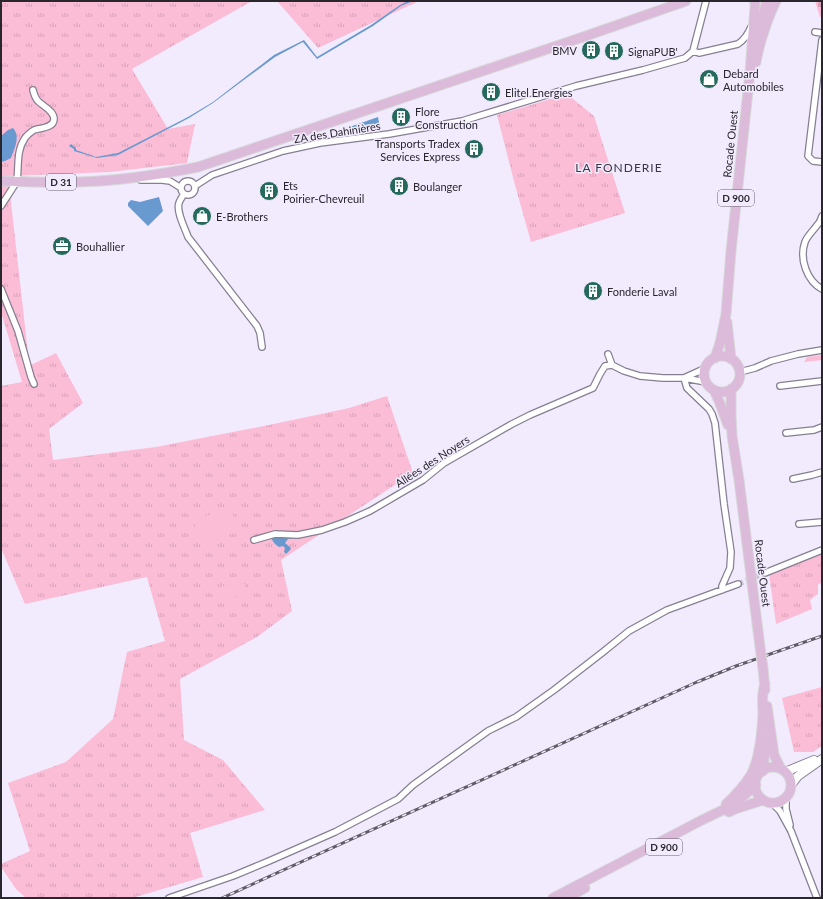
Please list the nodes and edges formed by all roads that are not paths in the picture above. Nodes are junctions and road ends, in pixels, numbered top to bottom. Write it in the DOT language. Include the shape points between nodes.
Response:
graph roads {
  1 [pos="686,1"];
  2 [pos="706,1"];
  3 [pos="754,1"];
  4 [pos="767,1"];
  5 [pos="776,1"];
  6 [pos="754,21"];
  7 [pos="815,32"];
  8 [pos="822,33"];
  9 [pos="822,40"];
  10 [pos="693,52"];
  11 [pos="750,72"];
  12 [pos="749,82"];
  13 [pos="33,90"];
  14 [pos="822,162"];
  15 [pos="120,180"];
  16 [pos="1,181"];
  17 [pos="17,182"];
  18 [pos="195,186"];
  19 [pos="180,188"];
  20 [pos="184,194"];
  21 [pos="1,206"];
  22 [pos="822,216"];
  23 [pos="1,289"];
  24 [pos="822,289"];
  25 [pos="726,314"];
  26 [pos="262,347"];
  27 [pos="822,350"];
  28 [pos="608,354"];
  29 [pos="715,358"];
  30 [pos="731,359"];
  31 [pos="608,366"];
  32 [pos="706,368"];
  33 [pos="740,372"];
  34 [pos="684,378"];
  35 [pos="822,381"];
  36 [pos="706,382"];
  37 [pos="34,384"];
  38 [pos="780,386"];
  39 [pos="732,389"];
  40 [pos="714,390"];
  41 [pos="822,427"];
  42 [pos="786,432"];
  43 [pos="732,436"];
  44 [pos="822,472"];
  45 [pos="793,478"];
  46 [pos="822,522"];
  47 [pos="799,524"];
  48 [pos="254,540"];
  49 [pos="822,550"];
  50 [pos="765,573"];
  51 [pos="738,584"];
  52 [pos="722,590"];
  53 [pos="765,684"];
  54 [pos="768,714"];
  55 [pos="822,758"];
  56 [pos="763,771"];
  57 [pos="783,771"];
  58 [pos="756,785"];
  59 [pos="791,785"];
  60 [pos="786,797"];
  61 [pos="768,801"];
  62 [pos="702,820"];
  63 [pos="791,831"];
  64 [pos="169,898"];
  65 [pos="553,898"];
  66 [pos="567,898"];
  67 [pos="817,898"];
  1 -- 15 [label="main road, D 31" via="198,167"];
  2 -- 10 [label="street"];
  3 -- 6 [label="main road, Rocade Ouest / D 900"];
  4 -- 11 [label="main road, Rocade Ouest / D 900"];
  5 -- 12 [label="main road"];
  6 -- 10 [label="street, ZA des Dahinières" via="738,44"];
  6 -- 11 [label="main road, Rocade Ouest / D 900"];
  7 -- 8 [label="street"];
  9 -- 14 [label="street" via="808,156 813,161"];
  10 -- 18 [label="street, ZA des Dahinières" via="685,58 576,86 462,121 283,151 212,175"];
  11 -- 12 [label="main road, Rocade Ouest / D 900"];
  12 -- 25 [label="main road, Rocade Ouest / D 900"];
  13 -- 17 [label="street" via="38,102 51,112 54,118 50,126 34,131 26,136 21,144"];
  15 -- 17 [label="main road, D 31"];
  15 -- 19 [label="street" via="162,180"];
  16 -- 17 [label="main road, D 31"];
  17 -- 21 [label="street"];
  18 -- 19 [label="street" via="188,181"];
  18 -- 20 [label="street" via="191,195"];
  19 -- 20 [label="street"];
  20 -- 26 [label="street" via="178,205 188,237 257,326"];
  22 -- 24 [label="street" via="805,241 802,252 809,276"];
  23 -- 37 [label="street" via="18,331"];
  25 -- 29 [label="main road, Rocade Ouest / D 900"];
  25 -- 30 [label="main road, Rocade Ouest / D 900"];
  27 -- 33 [label="street" via="771,361"];
  28 -- 31 [label="street"];
  29 -- 30 [label="main road"];
  29 -- 32 [label="main road"];
  30 -- 33 [label="main road"];
  31 -- 34 [label="street" via="640,376"];
  31 -- 48 [label="street, Allées des Noyers" via="600,374 593,388 530,414 444,463 423,480 370,511 322,530 298,535 275,534"];
  32 -- 34 [label="street"];
  32 -- 36 [label="main road"];
  33 -- 39 [label="main road" via="738,382"];
  34 -- 36 [label="street"];
  34 -- 52 [label="street" via="685,386 709,409 715,423 731,552 730,568"];
  35 -- 38 [label="street"];
  36 -- 40 [label="main road"];
  39 -- 40 [label="main road" via="726,392"];
  39 -- 43 [label="main road, Rocade Ouest"];
  40 -- 43 [label="main road, Rocade Ouest"];
  41 -- 42 [label="street"];
  43 -- 53 [label="main road, Rocade Ouest, bridge"];
  44 -- 45 [label="street"];
  46 -- 47 [label="street"];
  49 -- 50 [label="street"];
  51 -- 52 [label="street"];
  52 -- 64 [label="street" via="667,610 629,631 554,690 516,717 488,732 413,785 398,800 335,832 233,876"];
  53 -- 54 [label="main road, Rocade Ouest"];
  53 -- 62 [label="main road" via="762,691 761,737 751,775 739,792"];
  54 -- 56 [label="main road, Rocade Ouest"];
  54 -- 57 [label="main road, Rocade Ouest" via="774,755"];
  55 -- 57 [label="main road" via="794,770"];
  55 -- 59 [label="main road" via="798,776"];
  56 -- 57 [label="main road" via="772,768"];
  56 -- 58 [label="main road" via="759,774"];
  57 -- 59 [label="main road"];
  58 -- 61 [label="main road" via="759,796"];
  58 -- 62 [label="main road, D 900" via="738,801"];
  59 -- 60 [label="main road"];
  60 -- 61 [label="main road" via="777,802"];
  60 -- 63 [label="street"];
  61 -- 63 [label="street" via="780,811"];
  61 -- 66 [label="main road, D 900" via="735,809"];
  62 -- 65 [label="main road, D 900"];
  63 -- 67 [label="street"];
}
